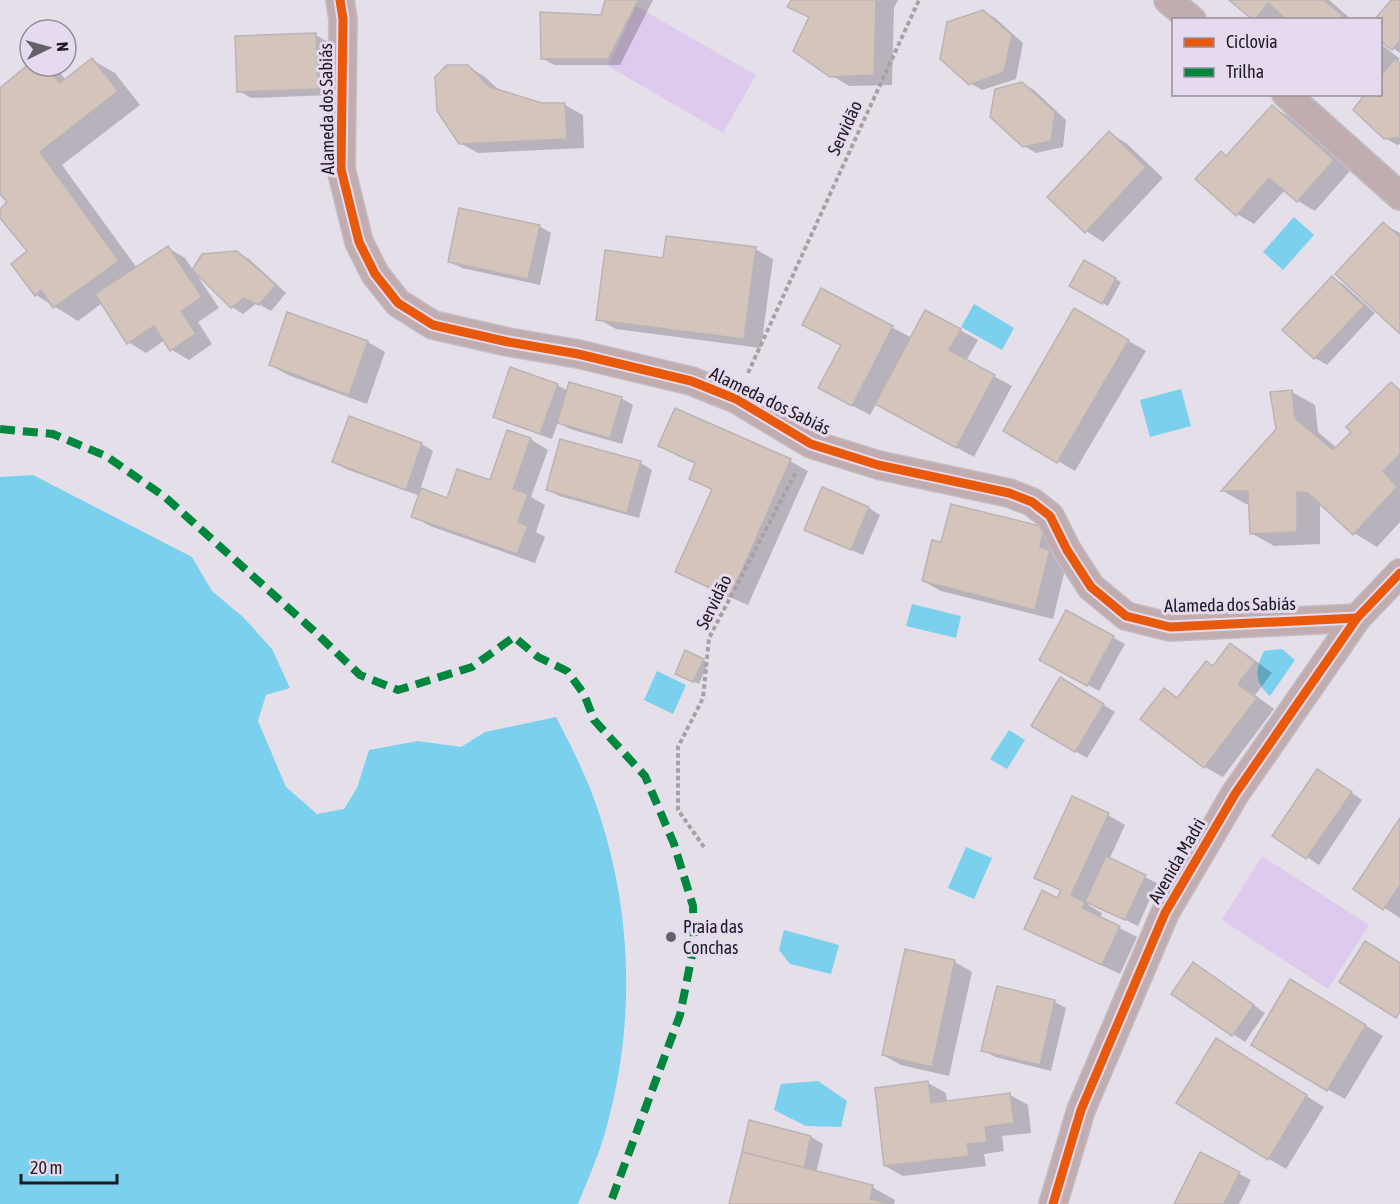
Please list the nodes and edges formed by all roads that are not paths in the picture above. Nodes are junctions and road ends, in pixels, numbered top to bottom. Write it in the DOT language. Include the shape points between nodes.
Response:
graph roads {
  1 [pos="340,0"];
  2 [pos="1167,0"];
  3 [pos="1190,18"];
  4 [pos="1288,96"];
  5 [pos="1400,196"];
  6 [pos="1400,573"];
  7 [pos="1357,618"];
  8 [pos="1053,1204"];
  1 -- 7 [label="street, Alameda dos Sabiás" via="341,168 359,242 375,274 398,303 433,325 691,381 736,399 811,444 878,465 1009,493 1032,502 1050,516 1091,587 1126,615 1170,627"];
  2 -- 3 [label="street"];
  4 -- 5 [label="street"];
  6 -- 7 [label="street, Avenida Madri"];
  7 -- 8 [label="street, Avenida Madri" via="1235,794 1165,913 1081,1110"];
}
